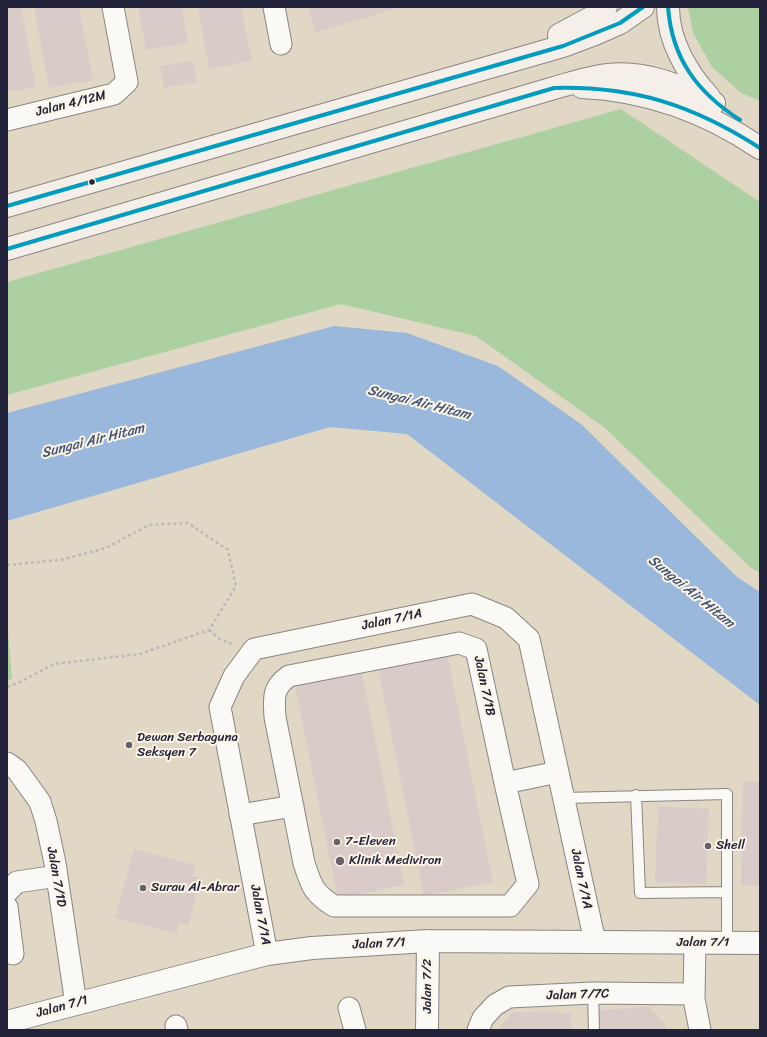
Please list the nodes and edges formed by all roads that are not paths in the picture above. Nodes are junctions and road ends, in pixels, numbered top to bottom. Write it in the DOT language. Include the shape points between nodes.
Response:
graph roads {
  1 [pos="113,7"];
  2 [pos="274,7"];
  3 [pos="606,7"];
  4 [pos="643,7"];
  5 [pos="668,7"];
  6 [pos="281,44"];
  7 [pos="502,62"];
  8 [pos="554,88"];
  9 [pos="714,102"];
  10 [pos="7,120"];
  11 [pos="760,130"];
  12 [pos="760,148"];
  13 [pos="7,206"];
  14 [pos="7,249"];
  15 [pos="7,762"];
  16 [pos="558,772"];
  17 [pos="505,783"];
  18 [pos="636,795"];
  19 [pos="564,798"];
  20 [pos="293,806"];
  21 [pos="240,815"];
  22 [pos="57,876"];
  23 [pos="7,892"];
  24 [pos="727,892"];
  25 [pos="7,907"];
  26 [pos="428,941"];
  27 [pos="595,942"];
  28 [pos="695,943"];
  29 [pos="728,943"];
  30 [pos="760,943"];
  31 [pos="13,954"];
  32 [pos="267,954"];
  33 [pos="593,993"];
  34 [pos="694,994"];
  35 [pos="76,1004"];
  36 [pos="349,1008"];
  37 [pos="7,1022"];
  38 [pos="355,1030"];
  39 [pos="427,1030"];
  40 [pos="478,1030"];
  41 [pos="594,1030"];
  42 [pos="700,1030"];
  1 -- 10 [label="street, Jalan 4/12M" via="127,82 114,94"];
  2 -- 6 [label="street"];
  3 -- 7 [label="main road" via="571,30"];
  4 -- 7 [label="main road" via="620,23 595,34 563,46"];
  5 -- 9 [label="main road" via="673,37 682,61"];
  7 -- 13 [label="main road"];
  8 -- 9 [label="main road" via="609,75 641,76 690,90"];
  8 -- 12 [label="main road" via="583,87 626,92 665,101 702,115"];
  8 -- 14 [label="main road"];
  9 -- 11 [label="main road" via="746,124"];
  15 -- 22 [label="street, Jalan 7/1D" via="17,770 40,802"];
  16 -- 17 [label="street"];
  16 -- 19 [label="street, Jalan 7/1A"];
  16 -- 21 [label="street, Jalan 7/1A" via="529,639 506,618 472,604 254,648 234,676 220,707"];
  17 -- 20 [label="street, Jalan 7/1B" via="528,884 510,906 334,906 321,898 311,883 304,862"];
  17 -- 20 [label="street, Jalan 7/1B" via="476,649 459,643 289,676 281,682 274,703 275,716"];
  18 -- 19 [label="lane"];
  18 -- 24 [label="lane" via="640,893"];
  18 -- 24 [label="lane" via="727,794"];
  19 -- 27 [label="street, Jalan 7/1A"];
  20 -- 21 [label="street"];
  21 -- 32 [label="street, Jalan 7/1A"];
  22 -- 23 [label="street" via="17,882"];
  22 -- 35 [label="street, Jalan 7/1D"];
  24 -- 29 [label="lane"];
  25 -- 31 [label="street"];
  26 -- 27 [label="street, Jalan 7/1"];
  26 -- 32 [label="street, Jalan 7/1" via="312,948"];
  26 -- 39 [label="street, Jalan 7/2"];
  27 -- 28 [label="street, Jalan 7/1"];
  28 -- 29 [label="street, Jalan 7/1"];
  28 -- 34 [label="street"];
  29 -- 30 [label="street, Jalan 7/1"];
  32 -- 35 [label="street, Jalan 7/1"];
  33 -- 34 [label="street, Jalan 7/7C"];
  33 -- 40 [label="street, Jalan 7/7C" via="509,997 495,1005 483,1018"];
  33 -- 41 [label="lane"];
  34 -- 42 [label="street"];
  35 -- 37 [label="street, Jalan 7/1"];
  36 -- 38 [label="street"];
}
